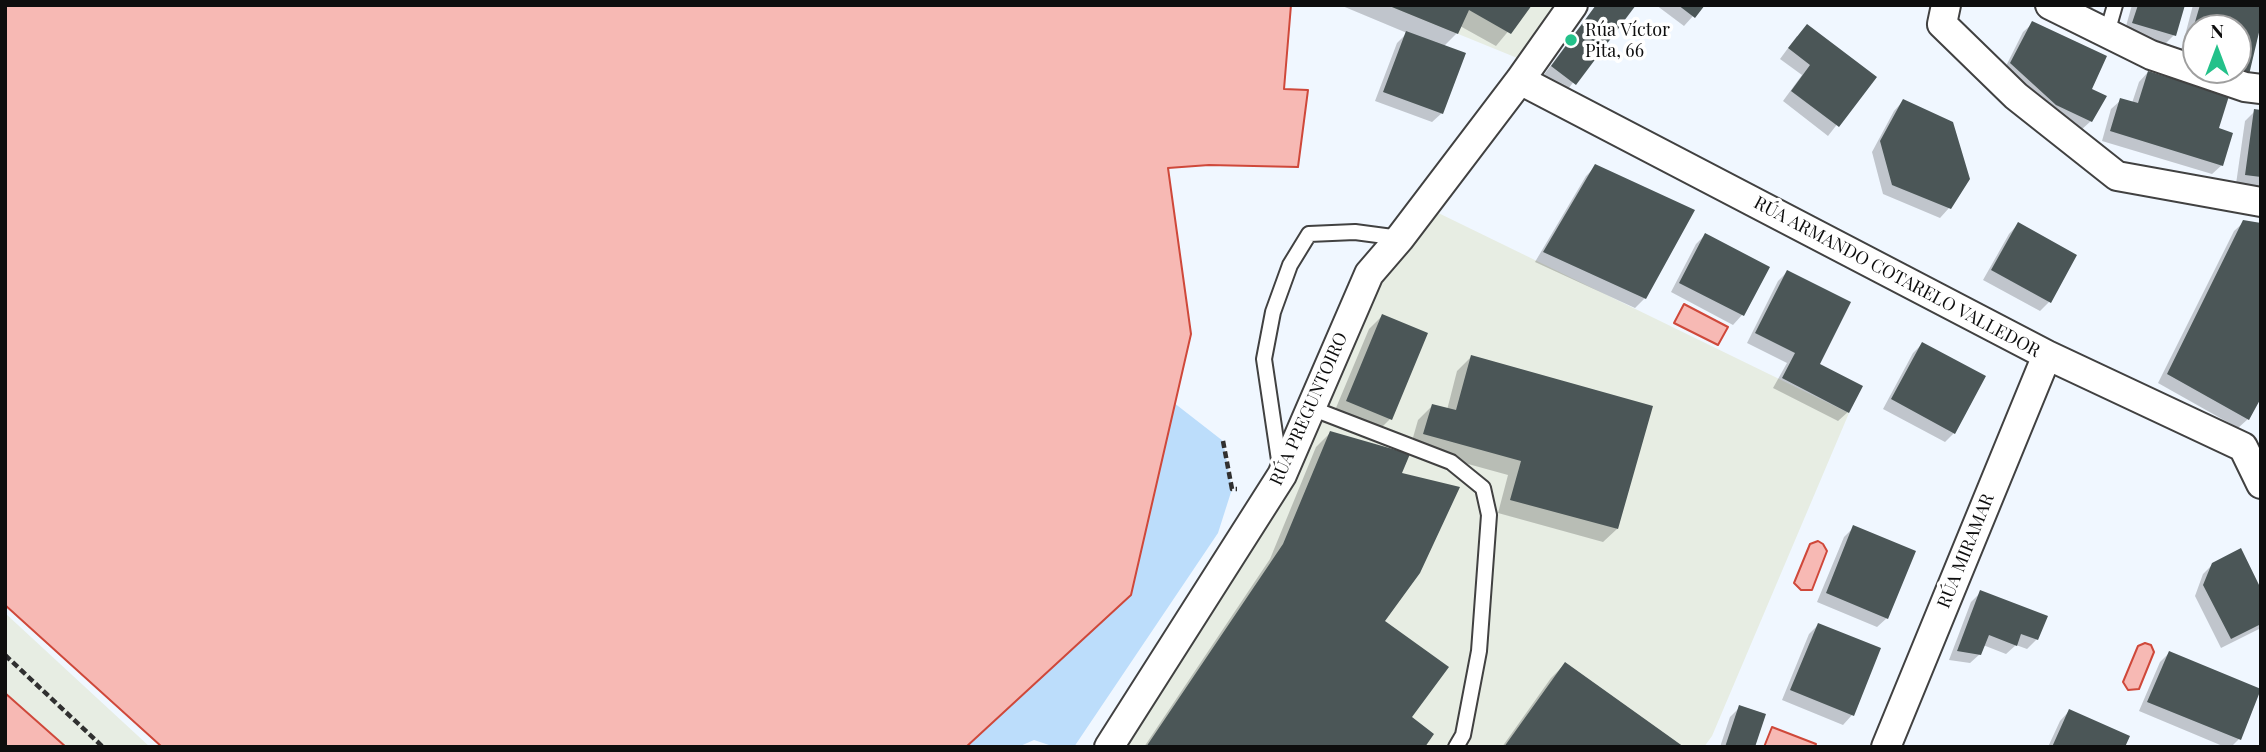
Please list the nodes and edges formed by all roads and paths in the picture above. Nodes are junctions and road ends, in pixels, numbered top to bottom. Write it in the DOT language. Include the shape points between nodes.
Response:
graph roads {
  1 [pos="1573,5"];
  2 [pos="1946,5"];
  3 [pos="2050,5"];
  4 [pos="2115,5"];
  5 [pos="2107,33"];
  6 [pos="1520,80"];
  7 [pos="2261,89"];
  8 [pos="2261,202"];
  9 [pos="1400,238"];
  10 [pos="2047,355"];
  11 [pos="1311,408"];
  12 [pos="1223,441"];
  13 [pos="2261,484"];
  14 [pos="1275,485"];
  15 [pos="5,655"];
  16 [pos="1461,743"];
  17 [pos="103,747"];
  18 [pos="1109,747"];
  19 [pos="1885,747"];
  1 -- 6 [label="street, RÚA PREGUNTOIRO"];
  2 -- 8 [label="street" via="1942,24 2016,96 2117,176"];
  3 -- 5 [label="street"];
  4 -- 5 [label="lane"];
  5 -- 7 [label="street" via="2151,55"];
  6 -- 9 [label="street, RÚA PREGUNTOIRO"];
  6 -- 10 [label="street, RÚA ARMANDO COTARELO VALLEDOR"];
  9 -- 11 [label="street, RÚA PREGUNTOIRO" via="1369,274"];
  9 -- 14 [label="lane" via="1355,232 1309,234 1290,265 1273,312 1264,359"];
  10 -- 13 [label="street, RÚA ARMANDO COTARELO VALLEDOR" via="2243,447"];
  10 -- 19 [label="street, RÚA MIRAMAR"];
  11 -- 14 [label="street, RÚA PREGUNTOIRO"];
  11 -- 16 [label="lane" via="1451,462 1483,488 1489,515 1479,651"];
  12 -- 14 [label="path" via="1232,489"];
  14 -- 18 [label="street, RÚA PREGUNTOIRO"];
  15 -- 17 [label="path"];
}
